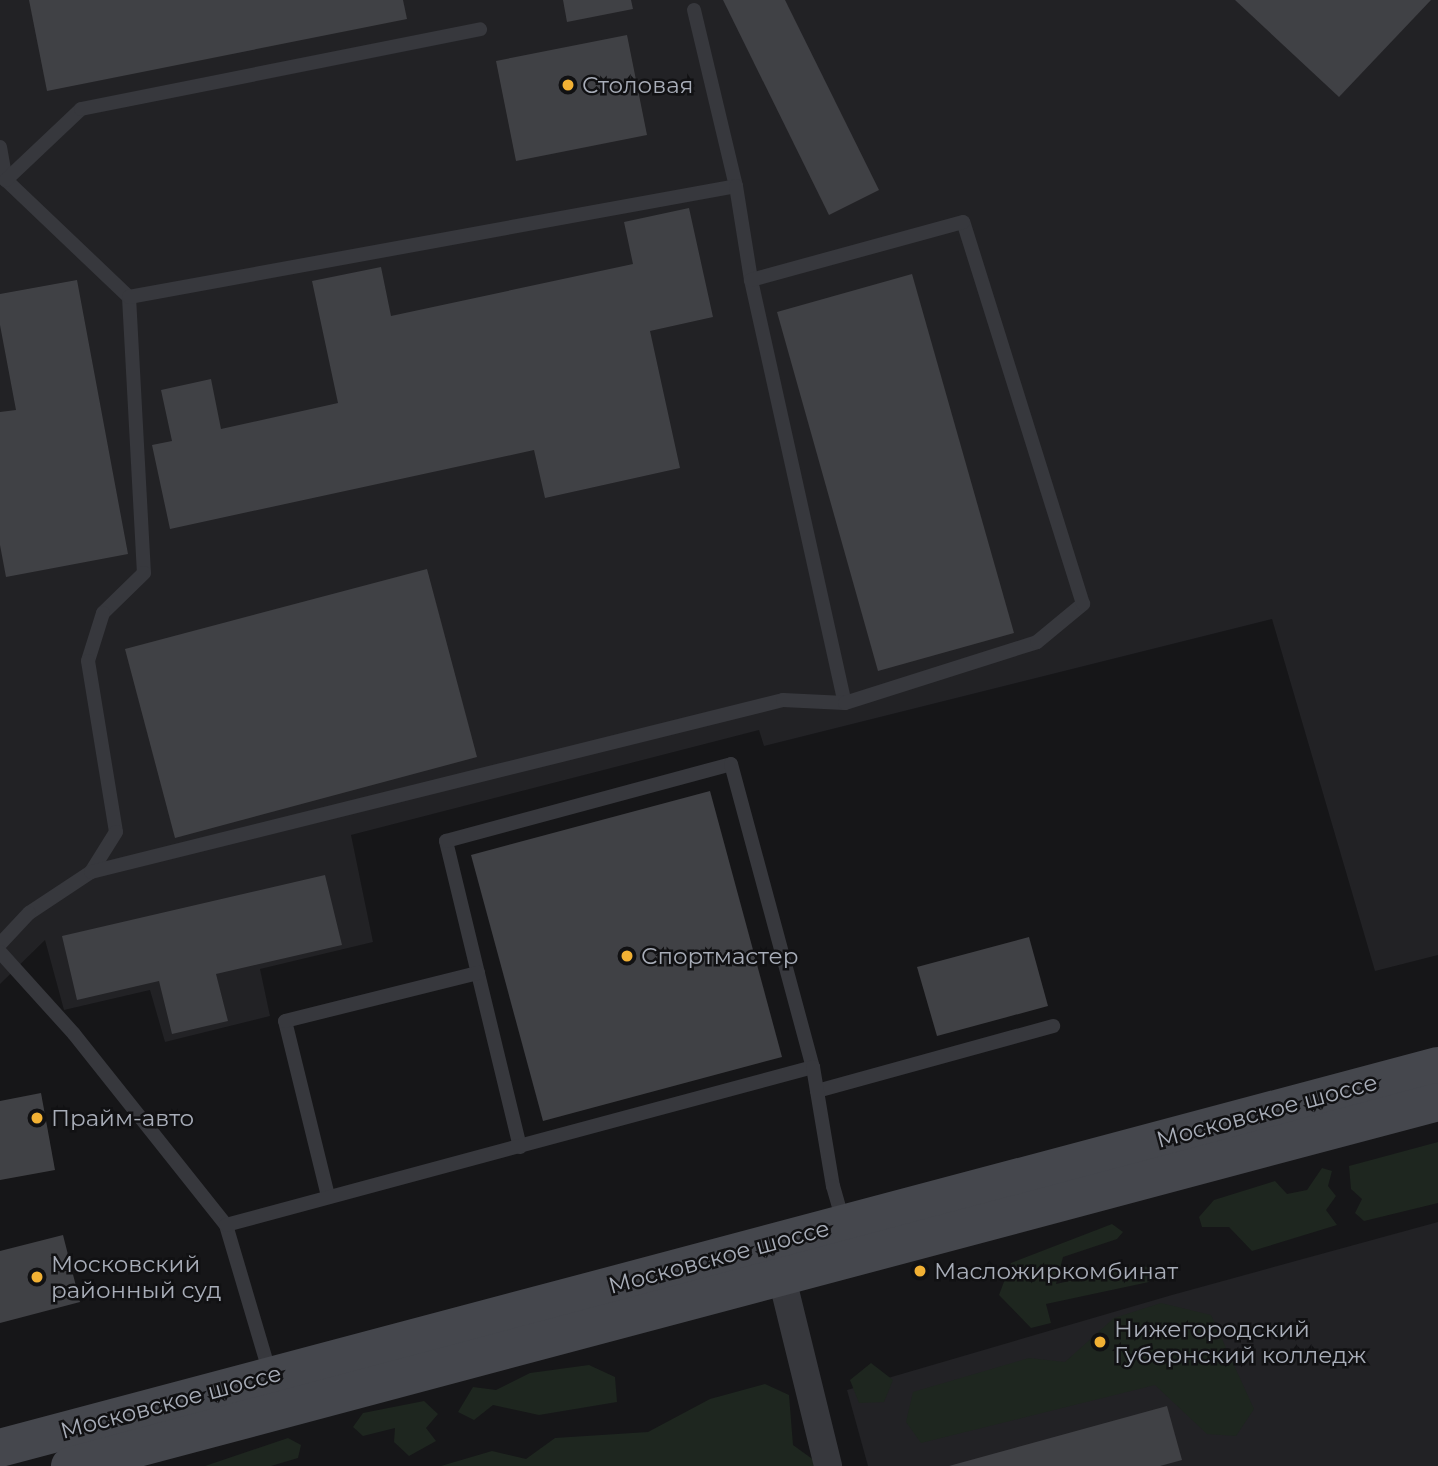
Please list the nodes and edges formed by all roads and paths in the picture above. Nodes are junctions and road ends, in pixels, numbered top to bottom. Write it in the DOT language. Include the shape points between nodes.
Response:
graph roads {
  1 [pos="694,10"];
  2 [pos="480,29"];
  3 [pos="0,147"];
  4 [pos="6,180"];
  5 [pos="736,186"];
  6 [pos="751,280"];
  7 [pos="130,297"];
  8 [pos="845,702"];
  9 [pos="92,872"];
  10 [pos="0,944"];
  11 [pos="0,951"];
  12 [pos="478,973"];
  13 [pos="1053,1026"];
  14 [pos="1438,1066"];
  15 [pos="813,1067"];
  16 [pos="817,1091"];
  17 [pos="1438,1102"];
  18 [pos="520,1147"];
  19 [pos="328,1196"];
  20 [pos="226,1224"];
  21 [pos="843,1224"];
  22 [pos="777,1260"];
  23 [pos="270,1376"];
  24 [pos="0,1448"];
  25 [pos="70,1466"];
  26 [pos="828,1466"];
  1 -- 5 [label="lane"];
  2 -- 4 [label="lane" via="81,109"];
  3 -- 4 [label="lane"];
  4 -- 7 [label="lane"];
  5 -- 6 [label="lane"];
  5 -- 7 [label="lane"];
  6 -- 8 [label="lane"];
  6 -- 8 [label="lane" via="963,222 1083,604 1037,642"];
  7 -- 9 [label="lane" via="144,573 103,613 88,661 116,832"];
  8 -- 9 [label="lane" via="783,700"];
  9 -- 10 [label="lane" via="29,913"];
  11 -- 20 [label="lane" via="74,1034"];
  12 -- 15 [label="lane" via="446,841 731,764"];
  12 -- 18 [label="lane"];
  12 -- 19 [label="lane" via="285,1021"];
  13 -- 16 [label="lane"];
  14 -- 21 [label="main road, Московское шоссе"];
  15 -- 16 [label="lane"];
  15 -- 18 [label="lane"];
  16 -- 21 [label="lane"];
  17 -- 22 [label="main road, Московское шоссе"];
  18 -- 19 [label="lane"];
  19 -- 20 [label="lane"];
  20 -- 23 [label="lane"];
  21 -- 22 [label="main road, Московское шоссе"];
  22 -- 23 [label="main road, Московское шоссе"];
  22 -- 25 [label="main road, Московское шоссе"];
  22 -- 26 [label="street"];
  23 -- 24 [label="main road, Московское шоссе"];
}
